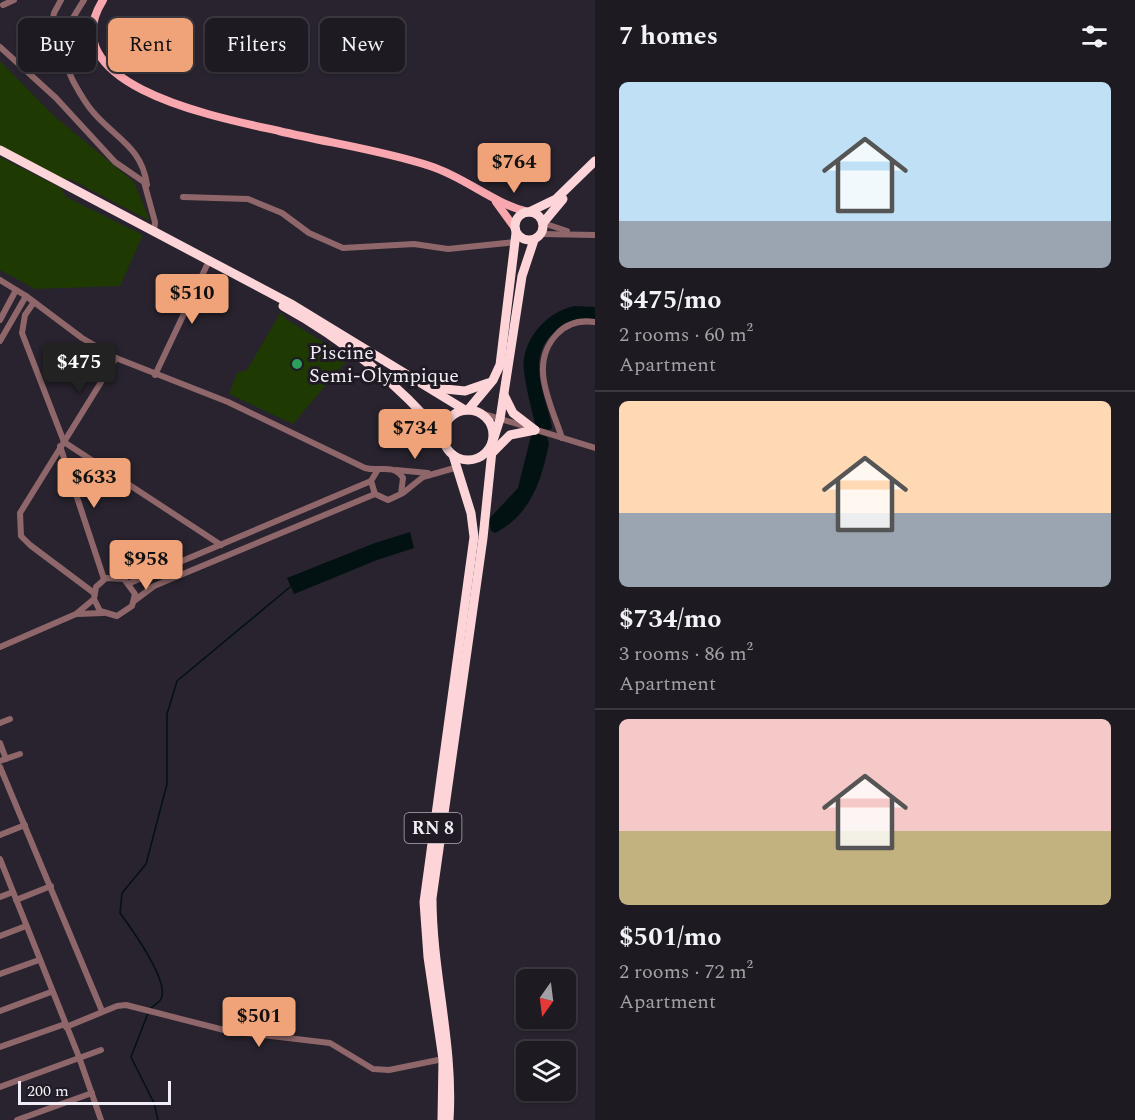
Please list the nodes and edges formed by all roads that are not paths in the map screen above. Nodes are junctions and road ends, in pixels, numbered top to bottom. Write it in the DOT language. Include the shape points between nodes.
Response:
graph roads {
  1 [pos="14,0"];
  2 [pos="61,0"];
  3 [pos="84,0"];
  4 [pos="103,0"];
  5 [pos="2,5"];
  6 [pos="53,18"];
  7 [pos="0,47"];
  8 [pos="0,150"];
  9 [pos="0,155"];
  10 [pos="595,161"];
  11 [pos="595,168"];
  12 [pos="147,186"];
  13 [pos="491,196"];
  14 [pos="183,197"];
  15 [pos="528,212"];
  16 [pos="543,223"];
  17 [pos="154,232"];
  18 [pos="570,232"];
  19 [pos="516,234"];
  20 [pos="595,235"];
  21 [pos="538,237"];
  22 [pos="207,265"];
  23 [pos="0,280"];
  24 [pos="16,290"];
  25 [pos="26,296"];
  26 [pos="34,302"];
  27 [pos="0,320"];
  28 [pos="595,322"];
  29 [pos="0,341"];
  30 [pos="116,358"];
  31 [pos="155,375"];
  32 [pos="493,380"];
  33 [pos="425,384"];
  34 [pos="504,393"];
  35 [pos="466,410"];
  36 [pos="478,412"];
  37 [pos="500,419"];
  38 [pos="536,430"];
  39 [pos="443,437"];
  40 [pos="562,438"];
  41 [pos="493,441"];
  42 [pos="62,444"];
  43 [pos="595,448"];
  44 [pos="492,454"];
  45 [pos="453,455"];
  46 [pos="458,467"];
  47 [pos="396,470"];
  48 [pos="377,471"];
  49 [pos="432,473"];
  50 [pos="371,481"];
  51 [pos="375,494"];
  52 [pos="402,494"];
  53 [pos="478,538"];
  54 [pos="220,545"];
  55 [pos="104,579"];
  56 [pos="130,583"];
  57 [pos="94,596"];
  58 [pos="134,601"];
  59 [pos="103,613"];
  60 [pos="76,614"];
  61 [pos="9,641"];
  62 [pos="0,642"];
  63 [pos="0,647"];
  64 [pos="10,719"];
  65 [pos="0,723"];
  66 [pos="0,743"];
  67 [pos="20,754"];
  68 [pos="3,760"];
  69 [pos="0,767"];
  70 [pos="25,825"];
  71 [pos="0,835"];
  72 [pos="0,859"];
  73 [pos="3,873"];
  74 [pos="51,886"];
  75 [pos="13,892"];
  76 [pos="0,897"];
  77 [pos="16,900"];
  78 [pos="26,926"];
  79 [pos="0,936"];
  80 [pos="39,960"];
  81 [pos="0,974"];
  82 [pos="51,992"];
  83 [pos="0,1011"];
  84 [pos="102,1011"];
  85 [pos="65,1026"];
  86 [pos="0,1047"];
  87 [pos="101,1050"];
  88 [pos="79,1057"];
  89 [pos="443,1059"];
  90 [pos="0,1087"];
  91 [pos="92,1093"];
  92 [pos="17,1120"];
  93 [pos="101,1120"];
  94 [pos="442,1120"];
  95 [pos="449,1120"];
  1 -- 5 [label="street"];
  2 -- 6 [label="street"];
  3 -- 12 [label="street" via="69,23 64,40 65,67 95,114 116,131 144,164"];
  4 -- 13 [label="main road" via="91,26 93,43 106,64 142,89 193,111 431,166"];
  7 -- 12 [label="street" via="56,98 115,162"];
  8 -- 17 [label="highway"];
  9 -- 22 [label="highway"];
  10 -- 15 [label="highway" via="556,199"];
  11 -- 16 [label="highway"];
  12 -- 17 [label="street"];
  13 -- 15 [label="main road"];
  13 -- 19 [label="main road"];
  14 -- 19 [label="street" via="248,199 282,213 309,233 343,248 404,244 448,249"];
  15 -- 16 [label="highway" via="539,215"];
  15 -- 19 [label="highway" via="519,215"];
  16 -- 18 [label="street"];
  16 -- 21 [label="highway"];
  17 -- 33 [label="highway" via="293,305"];
  18 -- 20 [label="street"];
  18 -- 21 [label="street"];
  19 -- 21 [label="highway" via="524,239"];
  19 -- 32 [label="highway" via="500,360"];
  21 -- 34 [label="highway" via="522,276"];
  22 -- 31 [label="street"];
  22 -- 39 [label="highway" via="288,309 344,346 399,391"];
  23 -- 24 [label="street"];
  24 -- 25 [label="street"];
  24 -- 27 [label="street"];
  25 -- 26 [label="street"];
  25 -- 29 [label="street"];
  26 -- 30 [label="street"];
  26 -- 42 [label="street" via="25,315 22,333"];
  28 -- 40 [label="street" via="577,321 561,330 543,353 543,375"];
  30 -- 31 [label="street"];
  30 -- 42 [label="street"];
  31 -- 48 [label="street" via="228,402"];
  32 -- 33 [label="highway" via="465,391"];
  32 -- 35 [label="highway"];
  33 -- 35 [label="highway"];
  34 -- 37 [label="highway"];
  34 -- 38 [label="highway" via="513,413"];
  35 -- 36 [label="highway"];
  35 -- 39 [label="highway" via="447,422"];
  36 -- 37 [label="street"];
  36 -- 41 [label="highway" via="491,424"];
  37 -- 38 [label="street"];
  37 -- 41 [label="highway"];
  38 -- 40 [label="street"];
  38 -- 44 [label="highway" via="510,435"];
  39 -- 45 [label="highway"];
  40 -- 43 [label="street"];
  41 -- 44 [label="highway, RN 8"];
  41 -- 45 [label="highway" via="480,458 466,460"];
  42 -- 54 [label="street"];
  42 -- 55 [label="street"];
  42 -- 57 [label="street" via="20,513 21,536"];
  44 -- 53 [label="highway, RN 8"];
  45 -- 46 [label="highway, RN 8"];
  46 -- 49 [label="street"];
  46 -- 53 [label="highway, RN 8"];
  47 -- 48 [label="street"];
  47 -- 49 [label="street"];
  47 -- 52 [label="street" via="403,478"];
  48 -- 50 [label="street"];
  49 -- 52 [label="street"];
  50 -- 51 [label="street"];
  50 -- 54 [label="street"];
  51 -- 52 [label="street" via="388,501"];
  51 -- 58 [label="street" via="154,586"];
  53 -- 89 [label="highway, RN 8" via="424,902"];
  53 -- 95 [label="highway, RN 8" via="432,898 435,955 448,1042"];
  54 -- 56 [label="street"];
  55 -- 56 [label="street" via="118,577"];
  55 -- 57 [label="street"];
  56 -- 58 [label="street"];
  57 -- 59 [label="street"];
  57 -- 60 [label="street"];
  58 -- 59 [label="street" via="123,615"];
  59 -- 60 [label="street"];
  60 -- 61 [label="street"];
  61 -- 62 [label="street"];
  61 -- 63 [label="street"];
  64 -- 65 [label="street"];
  66 -- 68 [label="street"];
  67 -- 68 [label="street"];
  69 -- 70 [label="street"];
  70 -- 71 [label="street"];
  70 -- 74 [label="street"];
  72 -- 73 [label="street"];
  73 -- 75 [label="street"];
  74 -- 77 [label="street"];
  74 -- 84 [label="street"];
  75 -- 76 [label="street"];
  75 -- 77 [label="street"];
  77 -- 78 [label="street"];
  78 -- 79 [label="street"];
  78 -- 80 [label="street"];
  80 -- 81 [label="street"];
  80 -- 82 [label="street"];
  82 -- 83 [label="street"];
  82 -- 85 [label="street"];
  84 -- 85 [label="street"];
  84 -- 89 [label="street" via="126,1005 236,1032 330,1043 380,1070"];
  85 -- 86 [label="street"];
  85 -- 88 [label="street"];
  87 -- 88 [label="street"];
  88 -- 90 [label="street"];
  88 -- 91 [label="street"];
  89 -- 94 [label="highway, RN 8"];
  91 -- 92 [label="street"];
  91 -- 93 [label="street"];
}
